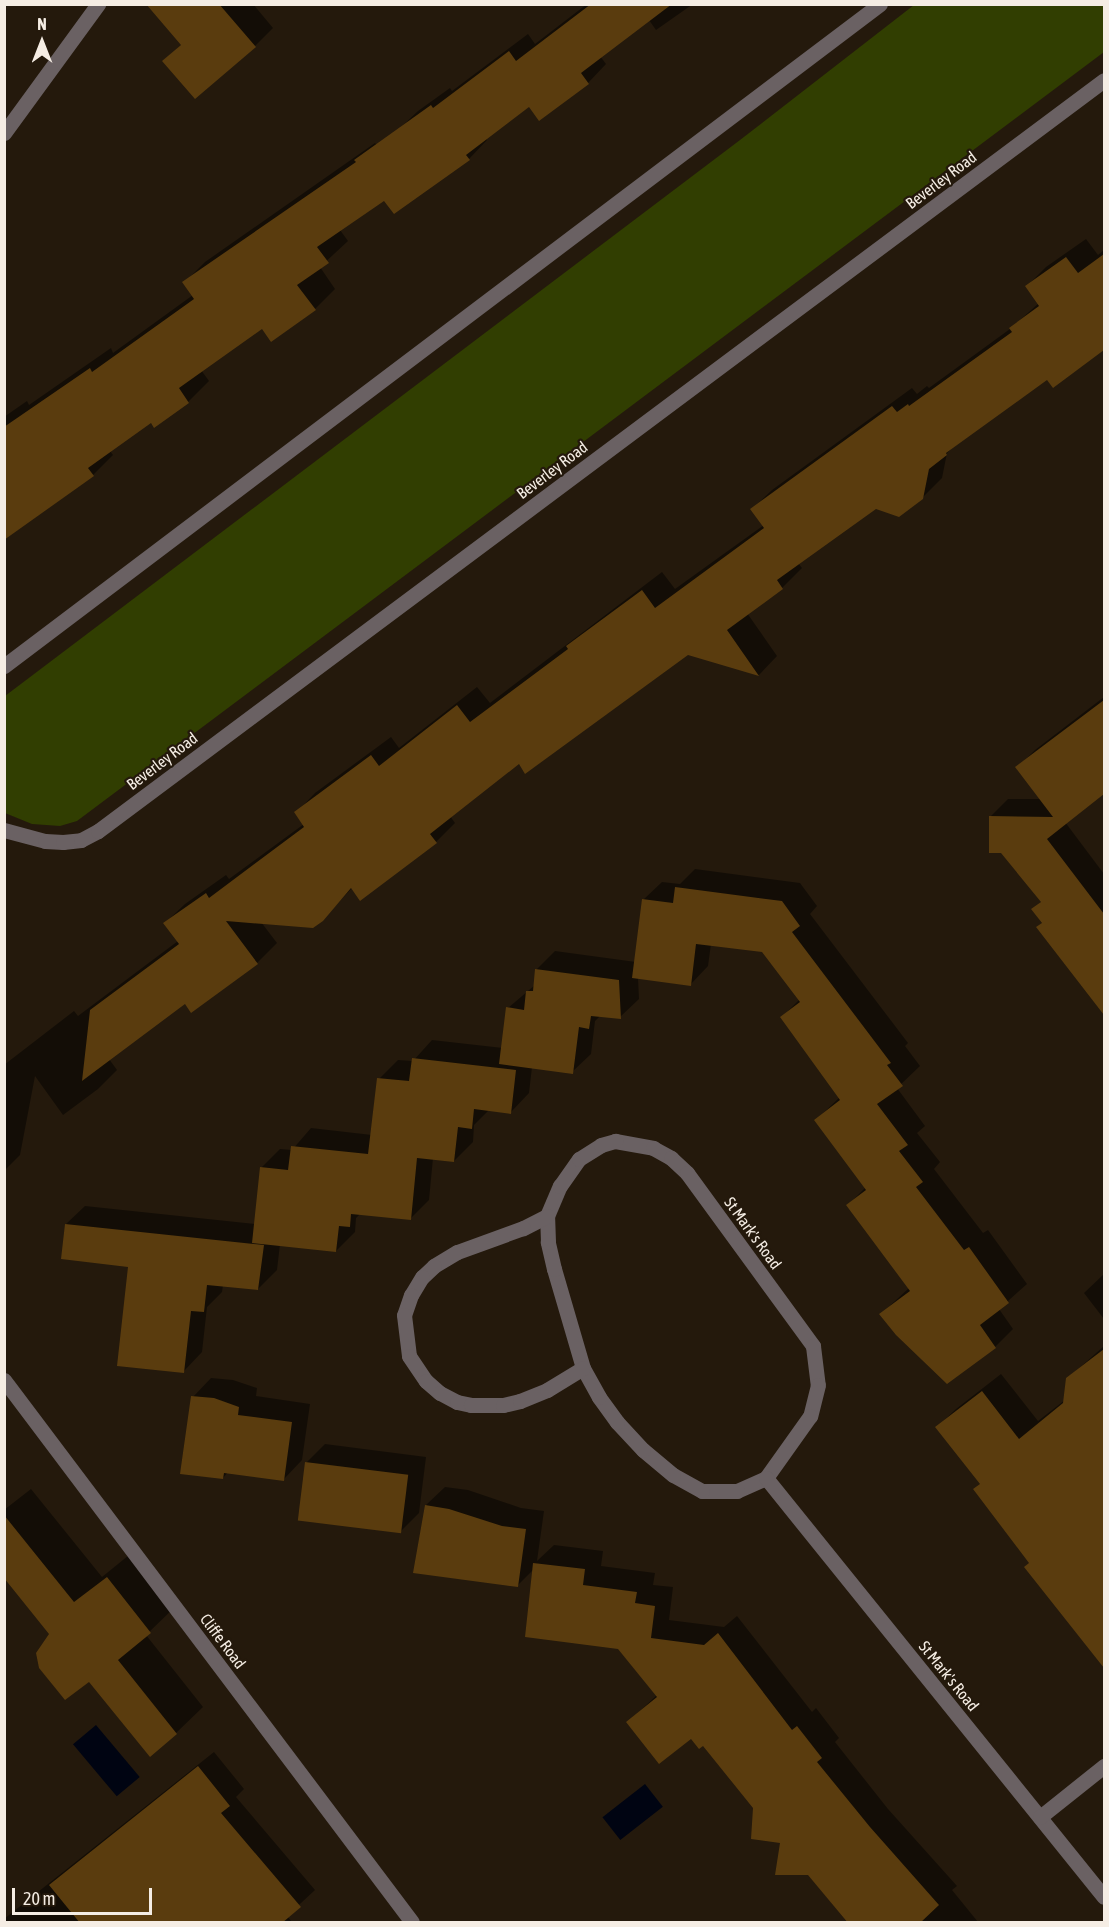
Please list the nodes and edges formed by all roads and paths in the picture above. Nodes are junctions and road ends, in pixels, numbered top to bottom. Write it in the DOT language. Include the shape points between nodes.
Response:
graph roads {
  1 [pos="98,4"];
  2 [pos="880,4"];
  3 [pos="1104,80"];
  4 [pos="4,133"];
  5 [pos="4,666"];
  6 [pos="4,830"];
  7 [pos="547,1216"];
  8 [pos="584,1368"];
  9 [pos="4,1380"];
  10 [pos="766,1478"];
  11 [pos="1104,1766"];
  12 [pos="1040,1817"];
  13 [pos="1104,1897"];
  14 [pos="412,1923"];
  1 -- 4 [label="street"];
  2 -- 5 [label="street"];
  3 -- 6 [label="street, Beverley Road" via="98,831 81,840 63,842"];
  7 -- 8 [label="street" via="554,1269"];
  7 -- 8 [label="street" via="457,1252 422,1277 404,1315 409,1356 426,1381 440,1393 471,1405 520,1401"];
  7 -- 10 [label="street, St Mark's Road" via="568,1173 579,1159 601,1144 621,1142 653,1148 687,1173 813,1346 818,1385 810,1416"];
  8 -- 10 [label="street" via="617,1422 673,1475 702,1491 737,1491"];
  9 -- 14 [label="street, Cliffe Road"];
  10 -- 12 [label="street, St Mark's Road"];
  11 -- 12 [label="street"];
  12 -- 13 [label="street, St Mark's Road"];
}
